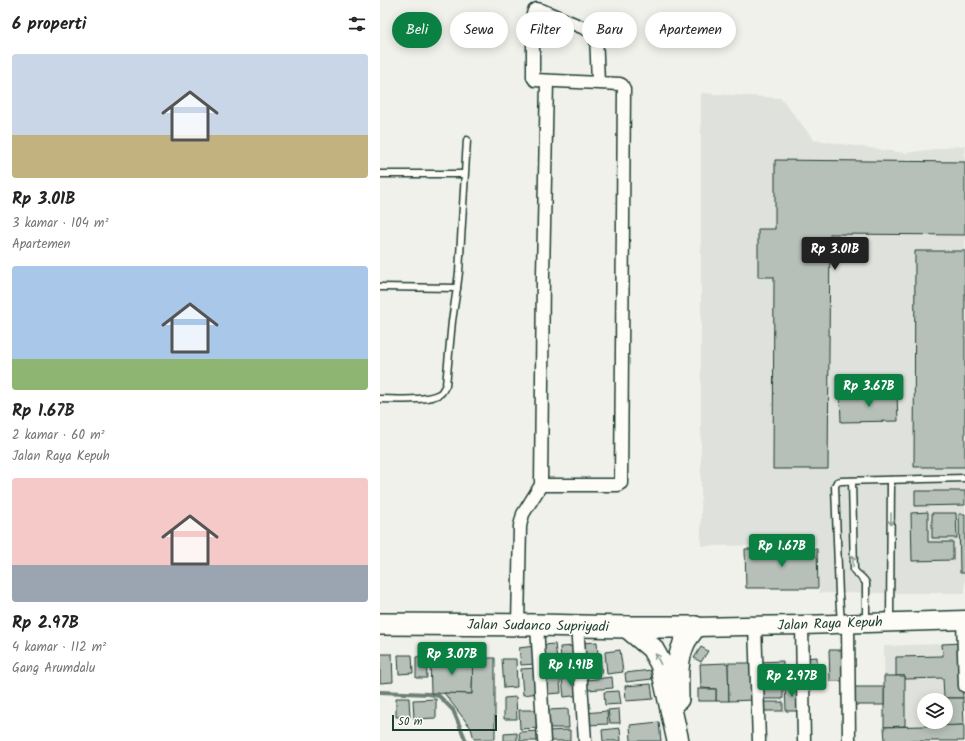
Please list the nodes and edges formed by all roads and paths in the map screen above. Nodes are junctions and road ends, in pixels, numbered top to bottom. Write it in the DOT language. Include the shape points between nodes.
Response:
graph roads {
  1 [pos="547,81"];
  2 [pos="598,83"];
  3 [pos="467,140"];
  4 [pos="380,174"];
  5 [pos="464,174"];
  6 [pos="380,287"];
  7 [pos="457,288"];
  8 [pos="380,399"];
  9 [pos="965,478"];
  10 [pos="891,480"];
  11 [pos="852,481"];
  12 [pos="541,485"];
  13 [pos="964,620"];
  14 [pos="890,622"];
  15 [pos="845,623"];
  16 [pos="866,623"];
  17 [pos="380,624"];
  18 [pos="528,625"];
  19 [pos="577,625"];
  20 [pos="802,625"];
  21 [pos="755,626"];
  22 [pos="627,627"];
  23 [pos="695,627"];
  24 [pos="965,686"];
  25 [pos="677,739"];
  26 [pos="544,741"];
  27 [pos="584,741"];
  28 [pos="759,741"];
  29 [pos="804,741"];
  30 [pos="849,741"];
  1 -- 2 [label="street"];
  1 -- 2 [label="street" via="535,80 533,77 533,14 537,9 596,34"];
  1 -- 12 [label="street"];
  2 -- 12 [label="street" via="620,84 624,89 621,483"];
  3 -- 5 [label="lane"];
  4 -- 5 [label="lane"];
  5 -- 7 [label="lane"];
  6 -- 7 [label="lane"];
  7 -- 8 [label="lane" via="446,385 442,392 426,399"];
  9 -- 10 [label="lane"];
  10 -- 11 [label="lane"];
  10 -- 14 [label="lane, one-way"];
  11 -- 15 [label="lane" via="837,482 835,486 839,594"];
  16 -- 11 [label="lane, one-way" via="866,583 854,570"];
  12 -- 18 [label="street" via="523,514 520,526"];
  13 -- 14 [label="main road, Jalan Raya Kepuh"];
  13 -- 24 [label="street"];
  14 -- 16 [label="main road, Jalan Raya Kepuh"];
  15 -- 16 [label="main road, Jalan Raya Kepuh"];
  15 -- 20 [label="main road, Jalan Raya Kepuh"];
  15 -- 30 [label="street"];
  17 -- 18 [label="highway, Jalan Sudanco Supriyadi"];
  18 -- 19 [label="highway, Jalan Sudanco Supriyadi"];
  18 -- 26 [label="street"];
  19 -- 22 [label="highway, Jalan Sudanco Supriyadi"];
  19 -- 27 [label="street"];
  20 -- 21 [label="main road, Jalan Raya Kepuh"];
  20 -- 29 [label="street"];
  21 -- 23 [label="main road, Jalan Raya Kepuh"];
  21 -- 28 [label="street"];
  22 -- 23 [label="highway, Jalan Sudanco Supriyadi"];
  25 -- 22 [label="highway, one-way" via="661,664 652,648"];
  23 -- 25 [label="highway" via="683,645 679,663"];
}
